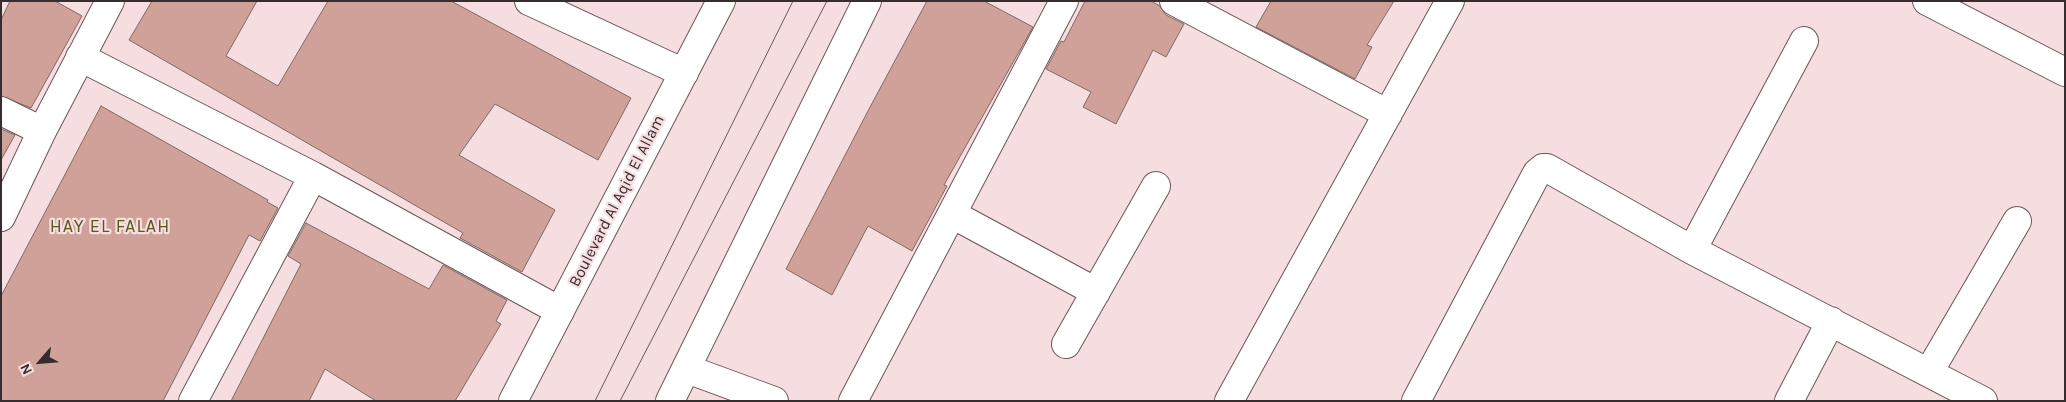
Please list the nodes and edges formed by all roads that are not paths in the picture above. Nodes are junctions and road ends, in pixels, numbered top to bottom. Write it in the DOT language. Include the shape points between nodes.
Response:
graph roads {
  1 [pos="110,1"];
  2 [pos="529,1"];
  3 [pos="720,1"];
  4 [pos="867,1"];
  5 [pos="1064,1"];
  6 [pos="1174,1"];
  7 [pos="1450,1"];
  8 [pos="1927,1"];
  9 [pos="1804,41"];
  10 [pos="80,57"];
  11 [pos="2065,72"];
  12 [pos="684,73"];
  13 [pos="1,111"];
  14 [pos="1388,114"];
  15 [pos="42,131"];
  16 [pos="313,176"];
  17 [pos="1156,186"];
  18 [pos="952,214"];
  19 [pos="1,217"];
  20 [pos="2017,221"];
  21 [pos="1692,250"];
  22 [pos="1096,292"];
  23 [pos="560,311"];
  24 [pos="1831,321"];
  25 [pos="1066,344"];
  26 [pos="687,369"];
  27 [pos="1929,372"];
  28 [pos="192,401"];
  29 [pos="513,401"];
  30 [pos="670,401"];
  31 [pos="774,401"];
  32 [pos="853,401"];
  33 [pos="1230,401"];
  34 [pos="1416,401"];
  35 [pos="1789,401"];
  36 [pos="1983,401"];
  1 -- 10 [label="street"];
  2 -- 12 [label="street"];
  3 -- 12 [label="street, Boulevard Al Aqid El Allam"];
  4 -- 26 [label="street"];
  5 -- 18 [label="street"];
  6 -- 14 [label="street"];
  7 -- 14 [label="street"];
  8 -- 11 [label="street"];
  9 -- 21 [label="street"];
  10 -- 15 [label="street"];
  10 -- 16 [label="street"];
  12 -- 23 [label="street, Boulevard Al Aqid El Allam"];
  13 -- 15 [label="street"];
  14 -- 33 [label="street"];
  15 -- 19 [label="street"];
  16 -- 23 [label="street"];
  16 -- 28 [label="street"];
  17 -- 22 [label="street"];
  18 -- 22 [label="street"];
  18 -- 32 [label="street"];
  20 -- 27 [label="street"];
  21 -- 24 [label="street"];
  21 -- 34 [label="street" via="1543,168 1537,173"];
  22 -- 25 [label="street"];
  23 -- 29 [label="street, Boulevard Al Aqid El Allam"];
  24 -- 27 [label="street"];
  24 -- 35 [label="street"];
  26 -- 30 [label="street"];
  26 -- 31 [label="street"];
  27 -- 36 [label="street"];
}
